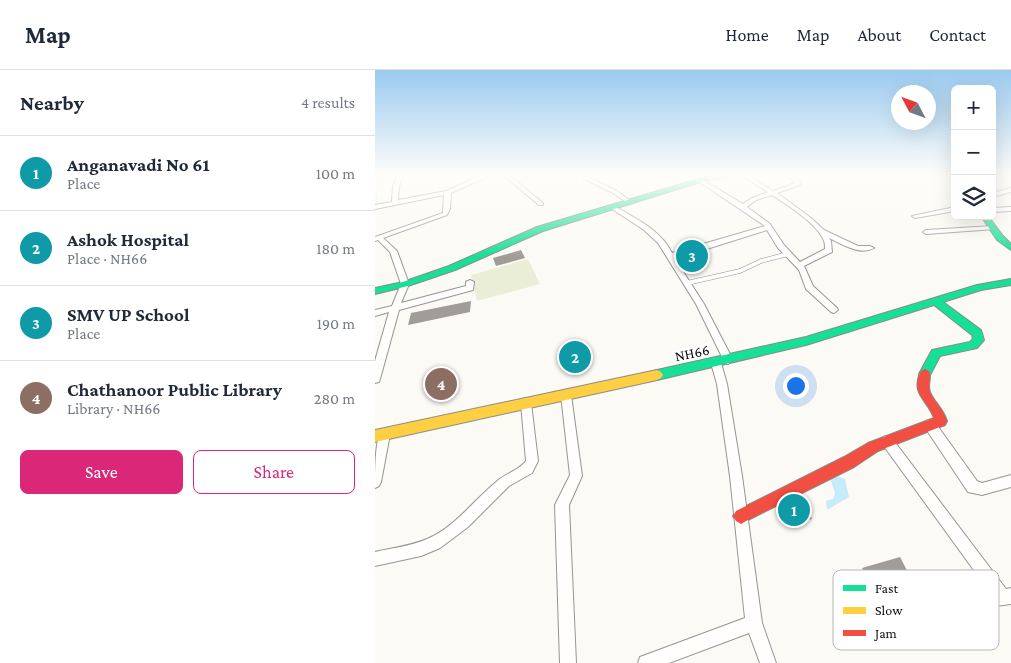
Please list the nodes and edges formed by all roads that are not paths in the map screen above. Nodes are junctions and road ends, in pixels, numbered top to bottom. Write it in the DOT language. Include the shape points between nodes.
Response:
graph roads {
  1 [pos="401,202"];
  2 [pos="446,202"];
  3 [pos="538,202"];
  4 [pos="629,202"];
  5 [pos="736,202"];
  6 [pos="748,202"];
  7 [pos="785,202"];
  8 [pos="395,203"];
  9 [pos="541,204"];
  10 [pos="375,207"];
  11 [pos="612,207"];
  12 [pos="743,207"];
  13 [pos="1011,209"];
  14 [pos="951,210"];
  15 [pos="996,210"];
  16 [pos="915,216"];
  17 [pos="987,220"];
  18 [pos="769,227"];
  19 [pos="993,228"];
  20 [pos="823,232"];
  21 [pos="926,232"];
  22 [pos="377,239"];
  23 [pos="870,248"];
  24 [pos="1011,248"];
  25 [pos="788,254"];
  26 [pos="671,258"];
  27 [pos="800,265"];
  28 [pos="470,282"];
  29 [pos="1011,282"];
  30 [pos="687,283"];
  31 [pos="405,284"];
  32 [pos="375,291"];
  33 [pos="937,302"];
  34 [pos="395,308"];
  35 [pos="834,310"];
  36 [pos="375,313"];
  37 [pos="722,361"];
  38 [pos="375,379"];
  39 [pos="566,395"];
  40 [pos="526,403"];
  41 [pos="930,425"];
  42 [pos="380,435"];
  43 [pos="887,442"];
  44 [pos="1011,481"];
  45 [pos="375,482"];
  46 [pos="741,516"];
  47 [pos="375,559"];
  48 [pos="986,570"];
  49 [pos="999,587"];
  50 [pos="1007,597"];
  51 [pos="754,622"];
  52 [pos="568,663"];
  53 [pos="646,663"];
  54 [pos="768,663"];
  1 -- 8 [label="street"];
  2 -- 22 [label="street" via="445,214"];
  3 -- 9 [label="street"];
  4 -- 11 [label="main road"];
  5 -- 12 [label="street"];
  6 -- 12 [label="street"];
  7 -- 20 [label="street"];
  8 -- 10 [label="street"];
  11 -- 26 [label="street" via="650,231 668,250"];
  11 -- 31 [label="main road" via="540,229 452,268"];
  12 -- 18 [label="street"];
  13 -- 15 [label="street"];
  14 -- 16 [label="street"];
  17 -- 19 [label="main road"];
  18 -- 25 [label="street"];
  18 -- 26 [label="street"];
  19 -- 21 [label="street"];
  19 -- 24 [label="main road"];
  20 -- 23 [label="street" via="857,248"];
  20 -- 27 [label="street" via="829,242 829,250"];
  22 -- 31 [label="street" via="393,251"];
  25 -- 27 [label="street"];
  25 -- 30 [label="lane" via="740,271"];
  26 -- 30 [label="street"];
  27 -- 35 [label="street" via="809,287"];
  28 -- 34 [label="street" via="469,288"];
  29 -- 33 [label="main road, NH66 / NH66" via="979,287"];
  30 -- 37 [label="street" via="700,304"];
  31 -- 32 [label="main road"];
  31 -- 34 [label="street"];
  33 -- 37 [label="main road, NH66 / NH66" via="806,341"];
  33 -- 41 [label="main road" via="977,333 979,340 973,345 942,350 933,356 921,386 942,418"];
  34 -- 36 [label="street"];
  34 -- 38 [label="street"];
  37 -- 39 [label="main road, NH66 / NH66"];
  37 -- 46 [label="street" via="722,384"];
  39 -- 40 [label="main road, NH66 / NH66"];
  39 -- 52 [label="street" via="576,476 562,505"];
  40 -- 42 [label="main road, NH66 / NH66"];
  40 -- 47 [label="street" via="532,461 528,469 508,480 435,542"];
  41 -- 43 [label="main road"];
  41 -- 44 [label="street" via="973,487 982,489"];
  42 -- 45 [label="street"];
  43 -- 46 [label="main road"];
  43 -- 48 [label="street"];
  46 -- 51 [label="street"];
  49 -- 50 [label="street"];
  51 -- 53 [label="street"];
  51 -- 54 [label="street"];
}
